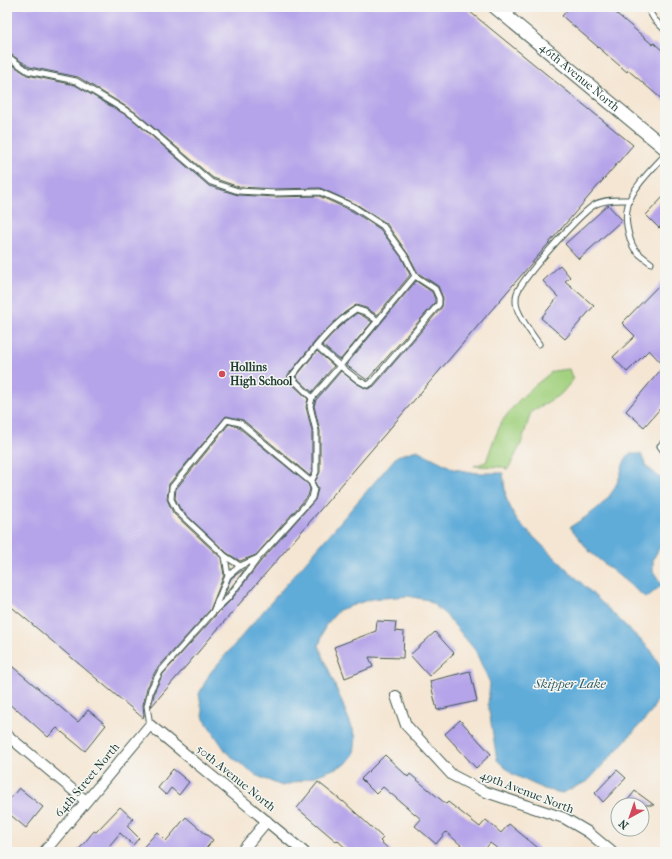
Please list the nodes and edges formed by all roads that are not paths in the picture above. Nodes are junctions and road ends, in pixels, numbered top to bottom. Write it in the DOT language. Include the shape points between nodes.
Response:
graph roads {
  1 [pos="495,7"];
  2 [pos="516,7"];
  3 [pos="647,7"];
  4 [pos="508,17"];
  5 [pos="665,30"];
  6 [pos="7,56"];
  7 [pos="665,148"];
  8 [pos="665,155"];
  9 [pos="629,200"];
  10 [pos="652,263"];
  11 [pos="415,276"];
  12 [pos="378,321"];
  13 [pos="539,344"];
  14 [pos="317,346"];
  15 [pos="340,366"];
  16 [pos="312,398"];
  17 [pos="665,441"];
  18 [pos="665,454"];
  19 [pos="311,482"];
  20 [pos="225,556"];
  21 [pos="258,558"];
  22 [pos="240,566"];
  23 [pos="228,576"];
  24 [pos="213,612"];
  25 [pos="396,696"];
  26 [pos="150,725"];
  27 [pos="7,735"];
  28 [pos="86,802"];
  29 [pos="267,821"];
  30 [pos="44,852"];
  31 [pos="241,852"];
  32 [pos="304,852"];
  33 [pos="612,852"];
  1 -- 4 [label="street, 46th Avenue North"];
  2 -- 4 [label="lane"];
  3 -- 5 [label="lane"];
  4 -- 7 [label="street, 46th Avenue North"];
  6 -- 11 [label="lane" via="28,71 76,81 133,115 210,182 238,191 320,192 354,207 383,226 405,256"];
  8 -- 9 [label="lane"];
  9 -- 10 [label="lane" via="626,216 630,241 640,255"];
  9 -- 13 [label="lane" via="596,204 581,216 516,293 519,313"];
  11 -- 12 [label="lane"];
  11 -- 15 [label="lane" via="435,290 439,304 371,383 367,385"];
  12 -- 14 [label="lane" via="356,309 343,317"];
  12 -- 15 [label="lane"];
  14 -- 15 [label="lane"];
  14 -- 16 [label="lane" via="291,377"];
  15 -- 16 [label="lane"];
  16 -- 19 [label="lane" via="310,406 316,431 316,472"];
  17 -- 18 [label="lane" via="660,446"];
  19 -- 20 [label="lane" via="240,423 227,420 172,487 171,499 177,511"];
  19 -- 21 [label="lane" via="314,489 312,498"];
  20 -- 22 [label="lane"];
  20 -- 23 [label="lane"];
  21 -- 22 [label="lane"];
  21 -- 24 [label="lane" via="228,598"];
  22 -- 23 [label="lane"];
  23 -- 24 [label="lane"];
  24 -- 26 [label="lane" via="160,672 151,689 147,706"];
  25 -- 33 [label="street, 49th Avenue North" via="406,725 452,775 483,791 564,818 588,832"];
  26 -- 28 [label="street, 64th Street North"];
  26 -- 29 [label="street, 50th Avenue North"];
  27 -- 28 [label="street"];
  28 -- 30 [label="street, 64th Street North"];
  29 -- 31 [label="street"];
  29 -- 32 [label="street, 50th Avenue North"];
}
